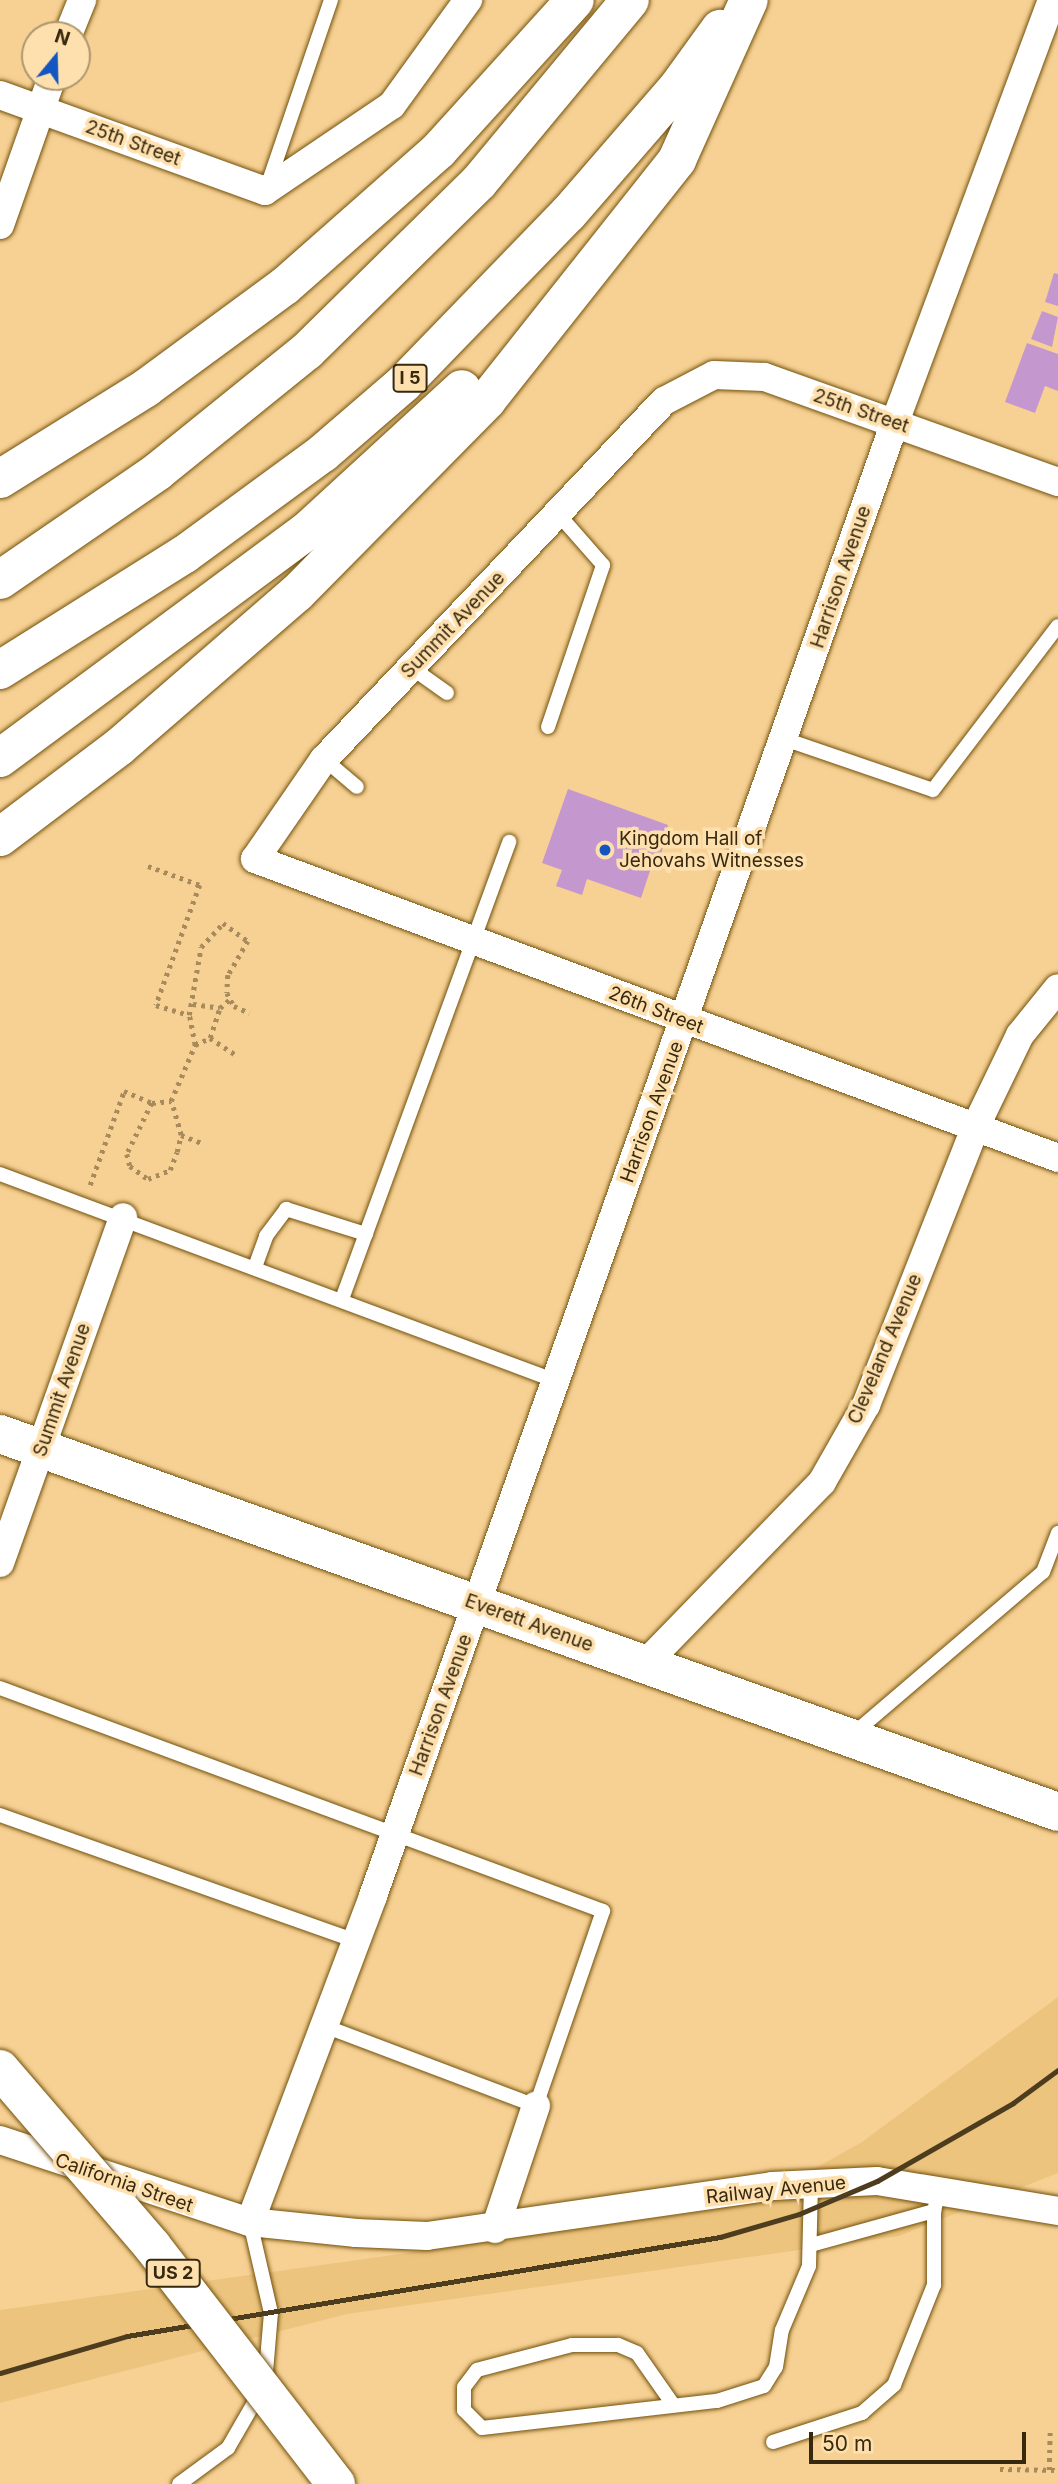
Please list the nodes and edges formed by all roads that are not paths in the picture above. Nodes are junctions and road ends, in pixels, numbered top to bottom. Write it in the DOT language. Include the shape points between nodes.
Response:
graph roads {
  1 [pos="82,0"];
  2 [pos="331,0"];
  3 [pos="468,0"];
  4 [pos="575,0"];
  5 [pos="630,0"];
  6 [pos="741,0"];
  7 [pos="749,0"];
  8 [pos="1052,0"];
  9 [pos="74,21"];
  10 [pos="47,91"];
  11 [pos="0,95"];
  12 [pos="40,110"];
  13 [pos="265,191"];
  14 [pos="0,225"];
  15 [pos="557,308"];
  16 [pos="664,401"];
  17 [pos="895,422"];
  18 [pos="0,479"];
  19 [pos="1058,482"];
  20 [pos="559,515"];
  21 [pos="0,580"];
  22 [pos="1058,626"];
  23 [pos="412,668"];
  24 [pos="0,670"];
  25 [pos="447,692"];
  26 [pos="548,727"];
  27 [pos="784,739"];
  28 [pos="0,758"];
  29 [pos="324,760"];
  30 [pos="357,787"];
  31 [pos="0,837"];
  32 [pos="509,842"];
  33 [pos="255,859"];
  34 [pos="475,942"];
  35 [pos="1058,988"];
  36 [pos="684,1021"];
  37 [pos="975,1128"];
  38 [pos="1058,1158"];
  39 [pos="0,1174"];
  40 [pos="123,1217"];
  41 [pos="366,1234"];
  42 [pos="255,1266"];
  43 [pos="342,1299"];
  44 [pos="556,1381"];
  45 [pos="0,1434"];
  46 [pos="41,1449"];
  47 [pos="1058,1533"];
  48 [pos="0,1563"];
  49 [pos="477,1605"];
  50 [pos="644,1665"];
  51 [pos="0,1688"];
  52 [pos="848,1738"];
  53 [pos="1058,1812"];
  54 [pos="0,1815"];
  55 [pos="396,1833"];
  56 [pos="356,1941"];
  57 [pos="324,2026"];
  58 [pos="0,2069"];
  59 [pos="536,2106"];
  60 [pos="0,2140"];
  61 [pos="811,2185"];
  62 [pos="937,2201"];
  63 [pos="1055,2206"];
  64 [pos="250,2222"];
  65 [pos="495,2229"];
  66 [pos="811,2245"];
  67 [pos="673,2403"];
  68 [pos="774,2442"];
  69 [pos="179,2484"];
  70 [pos="336,2484"];
  1 -- 9 [label="street"];
  2 -- 13 [label="lane"];
  3 -- 13 [label="street" via="392,105"];
  4 -- 18 [label="main road" via="439,150 296,277 146,388"];
  5 -- 21 [label="main road" via="479,182 307,351 157,472"];
  6 -- 24 [label="main road, I 5" via="678,87 568,214 404,383 323,453 185,554"];
  7 -- 15 [label="main road" via="677,160 631,224"];
  8 -- 17 [label="street, Harrison Avenue"];
  10 -- 12 [label="street"];
  11 -- 12 [label="street, 25th Street"];
  12 -- 13 [label="street, 25th Street"];
  12 -- 14 [label="street"];
  15 -- 28 [label="main road" via="307,531"];
  15 -- 31 [label="main road" via="487,400 297,593 119,747"];
  16 -- 17 [label="street, 25th Street" via="713,375 764,377"];
  16 -- 20 [label="street, Summit Avenue"];
  17 -- 19 [label="street, 25th Street"];
  17 -- 27 [label="street, Harrison Avenue"];
  20 -- 23 [label="street, Summit Avenue"];
  20 -- 26 [label="lane" via="603,565"];
  22 -- 27 [label="lane" via="933,790"];
  23 -- 25 [label="lane"];
  23 -- 29 [label="street, Summit Avenue"];
  27 -- 36 [label="street, Harrison Avenue"];
  29 -- 30 [label="lane"];
  29 -- 33 [label="street, Summit Avenue"];
  32 -- 34 [label="lane"];
  33 -- 34 [label="street, 26th Street"];
  34 -- 36 [label="street, 26th Street"];
  34 -- 41 [label="lane"];
  35 -- 37 [label="street, Cleveland Avenue" via="1020,1035"];
  36 -- 37 [label="street, 26th Street"];
  36 -- 44 [label="street, Harrison Avenue"];
  37 -- 38 [label="street, 26th Street"];
  37 -- 50 [label="street, Cleveland Avenue" via="866,1405 822,1482"];
  39 -- 40 [label="lane"];
  40 -- 42 [label="lane"];
  40 -- 46 [label="street, Summit Avenue"];
  41 -- 42 [label="lane" via="286,1209 267,1236"];
  41 -- 43 [label="lane"];
  42 -- 43 [label="lane"];
  43 -- 44 [label="lane"];
  44 -- 49 [label="street, Harrison Avenue"];
  45 -- 46 [label="main road, Everett Avenue"];
  46 -- 48 [label="street, Summit Avenue"];
  46 -- 49 [label="main road, Everett Avenue"];
  47 -- 52 [label="lane" via="1042,1572"];
  49 -- 50 [label="main road, Everett Avenue"];
  49 -- 55 [label="street, Harrison Avenue"];
  50 -- 52 [label="main road, Everett Avenue"];
  51 -- 55 [label="lane"];
  52 -- 53 [label="main road, Everett Avenue"];
  54 -- 56 [label="lane"];
  55 -- 56 [label="street, Harrison Avenue"];
  55 -- 59 [label="lane" via="603,1911"];
  56 -- 57 [label="street, Harrison Avenue"];
  57 -- 59 [label="lane"];
  57 -- 64 [label="street, Harrison Avenue"];
  58 -- 70 [label="main road, US 2, bridge" via="152,2246"];
  59 -- 65 [label="street"];
  60 -- 64 [label="street, California Street"];
  61 -- 62 [label="street, Railway Avenue" via="877,2181"];
  61 -- 65 [label="street, Railway Avenue"];
  61 -- 66 [label="lane"];
  62 -- 63 [label="street, Railway Avenue"];
  62 -- 66 [label="lane"];
  62 -- 68 [label="lane" via="934,2285 894,2385 862,2413"];
  64 -- 65 [label="street, Railway Avenue" via="427,2236"];
  64 -- 69 [label="lane" via="271,2313 265,2384 228,2448"];
  66 -- 67 [label="lane" via="804,2287 782,2330 776,2367 764,2386 717,2401"];
  67 -- 67 [label="lane" via="637,2353 618,2345 572,2345 477,2370 464,2387 464,2410 482,2428"];
}
